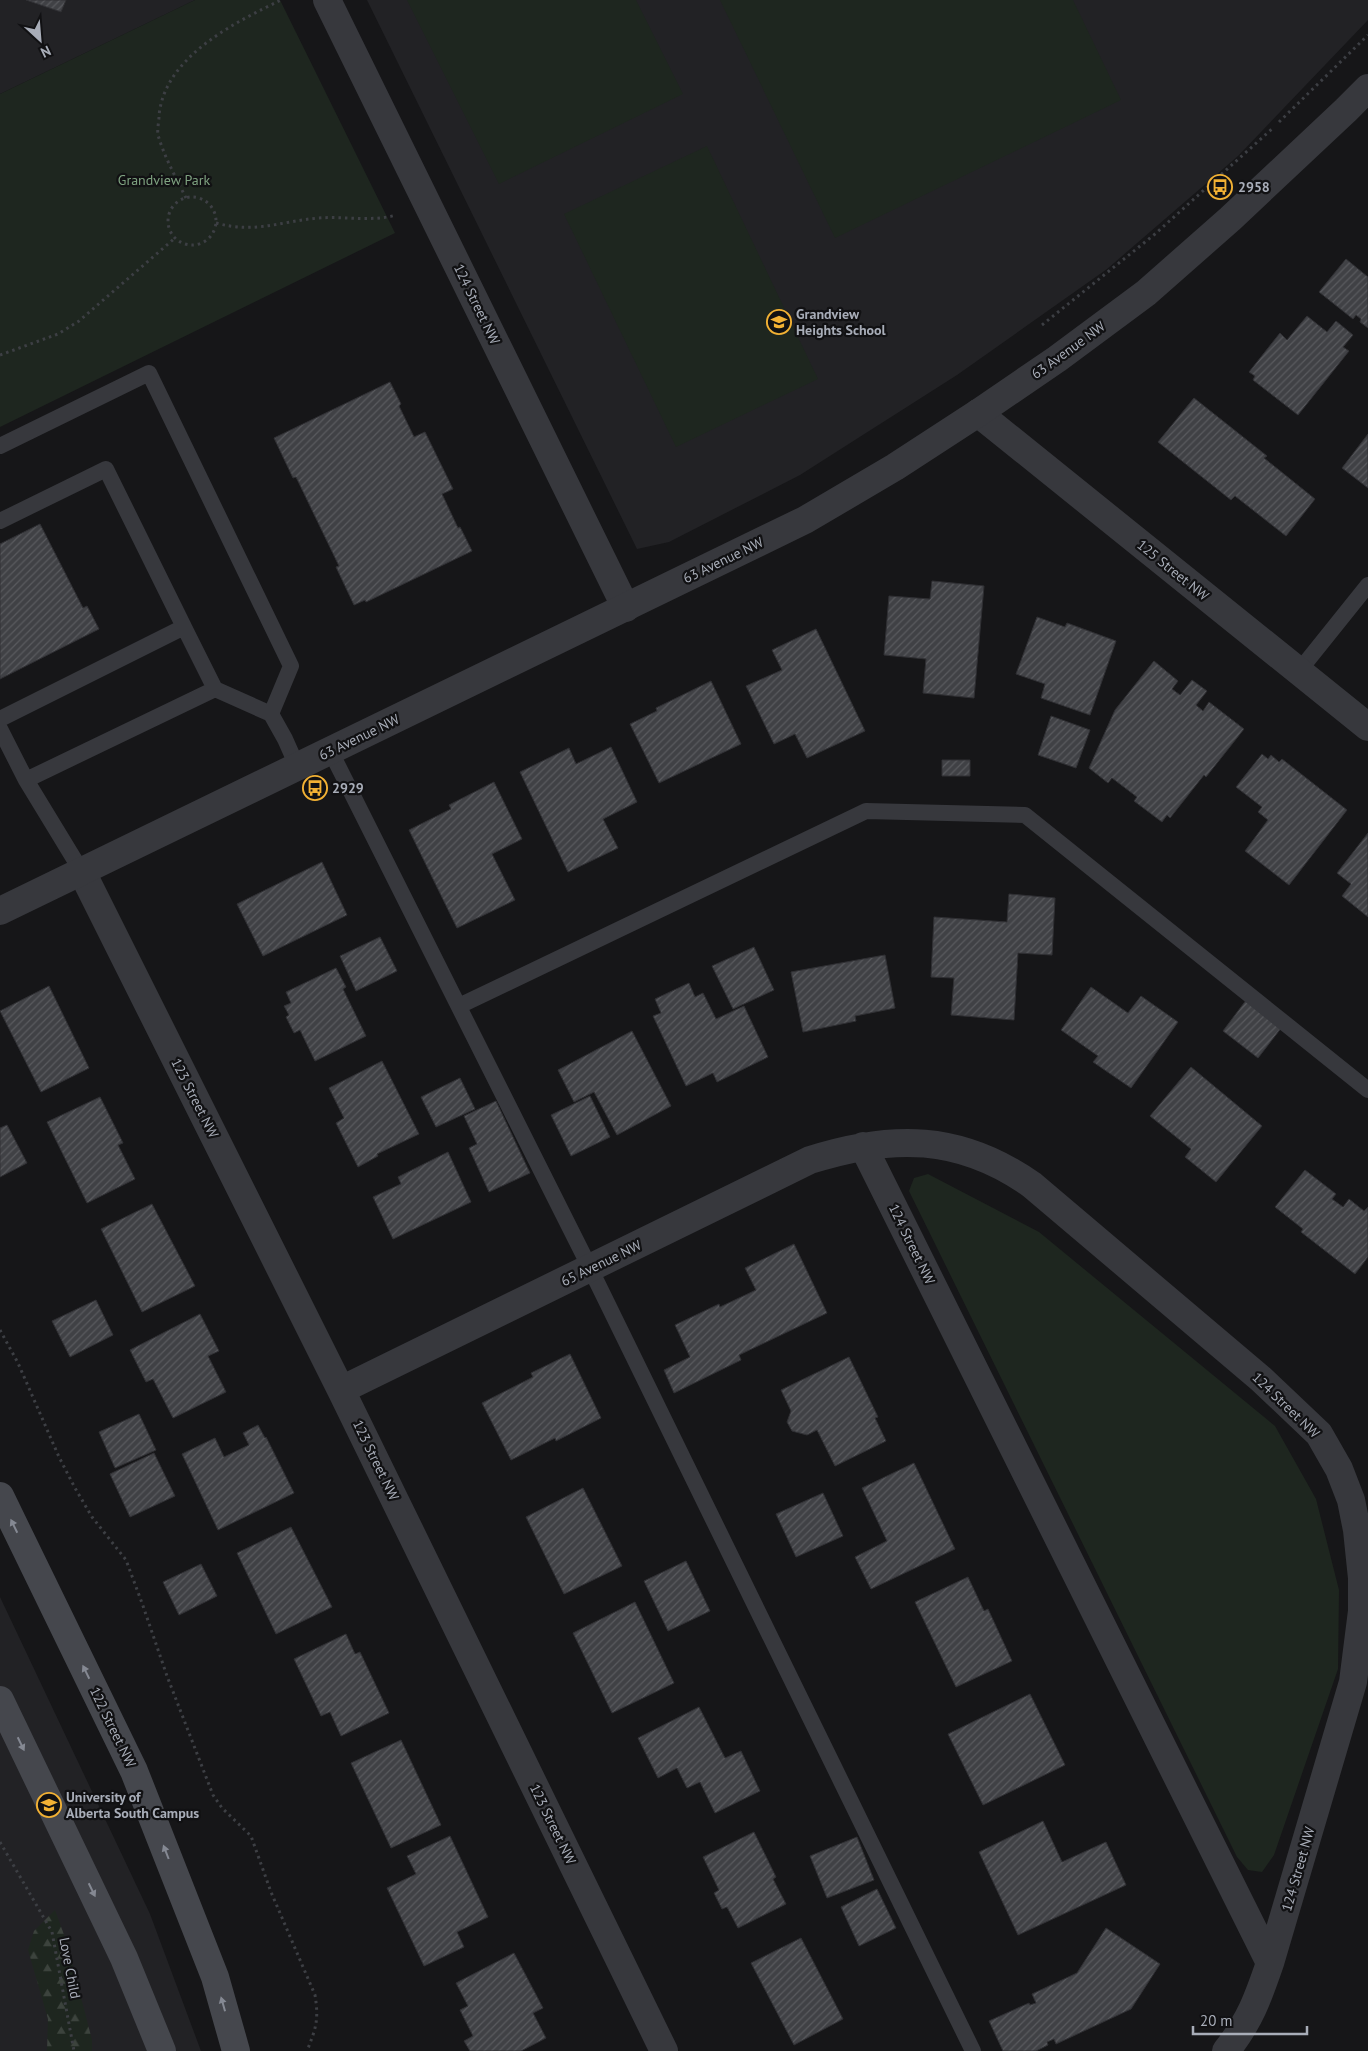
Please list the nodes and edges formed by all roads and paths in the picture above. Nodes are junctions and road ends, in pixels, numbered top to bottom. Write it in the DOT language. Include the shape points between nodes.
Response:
graph roads {
  1 [pos="281,0"];
  2 [pos="327,0"];
  3 [pos="1368,35"];
  4 [pos="1368,88"];
  5 [pos="186,198"];
  6 [pos="425,199"];
  7 [pos="216,223"];
  8 [pos="175,238"];
  9 [pos="1037,330"];
  10 [pos="0,355"];
  11 [pos="978,413"];
  12 [pos="0,446"];
  13 [pos="0,521"];
  14 [pos="1368,584"];
  15 [pos="626,608"];
  16 [pos="184,627"];
  17 [pos="1299,671"];
  18 [pos="215,689"];
  19 [pos="271,714"];
  20 [pos="0,719"];
  21 [pos="1368,727"];
  22 [pos="0,729"];
  23 [pos="330,750"];
  24 [pos="297,766"];
  25 [pos="26,780"];
  26 [pos="82,872"];
  27 [pos="0,911"];
  28 [pos="459,1006"];
  29 [pos="1368,1090"];
  30 [pos="863,1146"];
  31 [pos="590,1268"];
  32 [pos="0,1330"];
  33 [pos="341,1390"];
  34 [pos="0,1496"];
  35 [pos="0,1700"];
  36 [pos="0,1842"];
  37 [pos="1270,1962"];
  38 [pos="74,2051"];
  39 [pos="162,2051"];
  40 [pos="236,2051"];
  41 [pos="307,2051"];
  42 [pos="664,2051"];
  43 [pos="973,2051"];
  44 [pos="1226,2051"];
  1 -- 5 [label="path" via="207,41 180,66 161,102 158,134"];
  2 -- 6 [label="street, 124 Street NW"];
  3 -- 9 [label="path" via="1273,129 1155,234"];
  4 -- 11 [label="street, 63 Avenue NW" via="1230,219 1146,293"];
  5 -- 7 [label="path" via="198,198 209,204"];
  5 -- 8 [label="path" via="175,204 169,215 169,227"];
  6 -- 7 [label="path" via="395,216 319,218 257,228"];
  6 -- 15 [label="street, 124 Street NW"];
  7 -- 8 [label="path" via="212,235 198,244 186,244"];
  8 -- 10 [label="path" via="79,321 58,334"];
  11 -- 15 [label="street, 63 Avenue NW" via="805,520"];
  11 -- 17 [label="street, 125 Street NW"];
  12 -- 19 [label="lane" via="149,373 291,666"];
  13 -- 16 [label="lane" via="106,469"];
  14 -- 17 [label="lane"];
  15 -- 23 [label="street, 63 Avenue NW"];
  16 -- 18 [label="lane"];
  16 -- 20 [label="lane"];
  17 -- 21 [label="street, 125 Street NW"];
  18 -- 19 [label="lane"];
  18 -- 25 [label="lane"];
  19 -- 24 [label="lane"];
  22 -- 25 [label="lane"];
  23 -- 24 [label="street, 63 Avenue NW"];
  23 -- 28 [label="lane"];
  24 -- 26 [label="street, 63 Avenue NW"];
  25 -- 26 [label="lane"];
  26 -- 27 [label="street, 63 Avenue NW"];
  26 -- 33 [label="street, 123 Street NW"];
  28 -- 29 [label="lane" via="866,811 1025,815"];
  28 -- 31 [label="lane"];
  30 -- 31 [label="street, 65 Avenue NW" via="810,1160"];
  30 -- 37 [label="street, 124 Street NW"];
  30 -- 37 [label="street, 124 Street NW" via="927,1143 953,1147 1010,1170 1032,1185 1261,1379 1319,1434 1339,1469 1351,1500 1362,1578 1362,1611 1353,1682"];
  31 -- 33 [label="street, 65 Avenue NW"];
  31 -- 43 [label="lane"];
  32 -- 41 [label="path" via="75,1488 92,1517 126,1560 213,1795 251,1836 257,1850 271,1892 315,1995 316,2028"];
  33 -- 42 [label="street, 123 Street NW"];
  40 -- 34 [label="main road, 122 Street NW, one-way" via="215,1977 134,1771"];
  35 -- 39 [label="main road, one-way" via="124,1958"];
  36 -- 38 [label="path, Love Child" via="52,1932"];
  37 -- 44 [label="street" via="1256,2005"];
}
